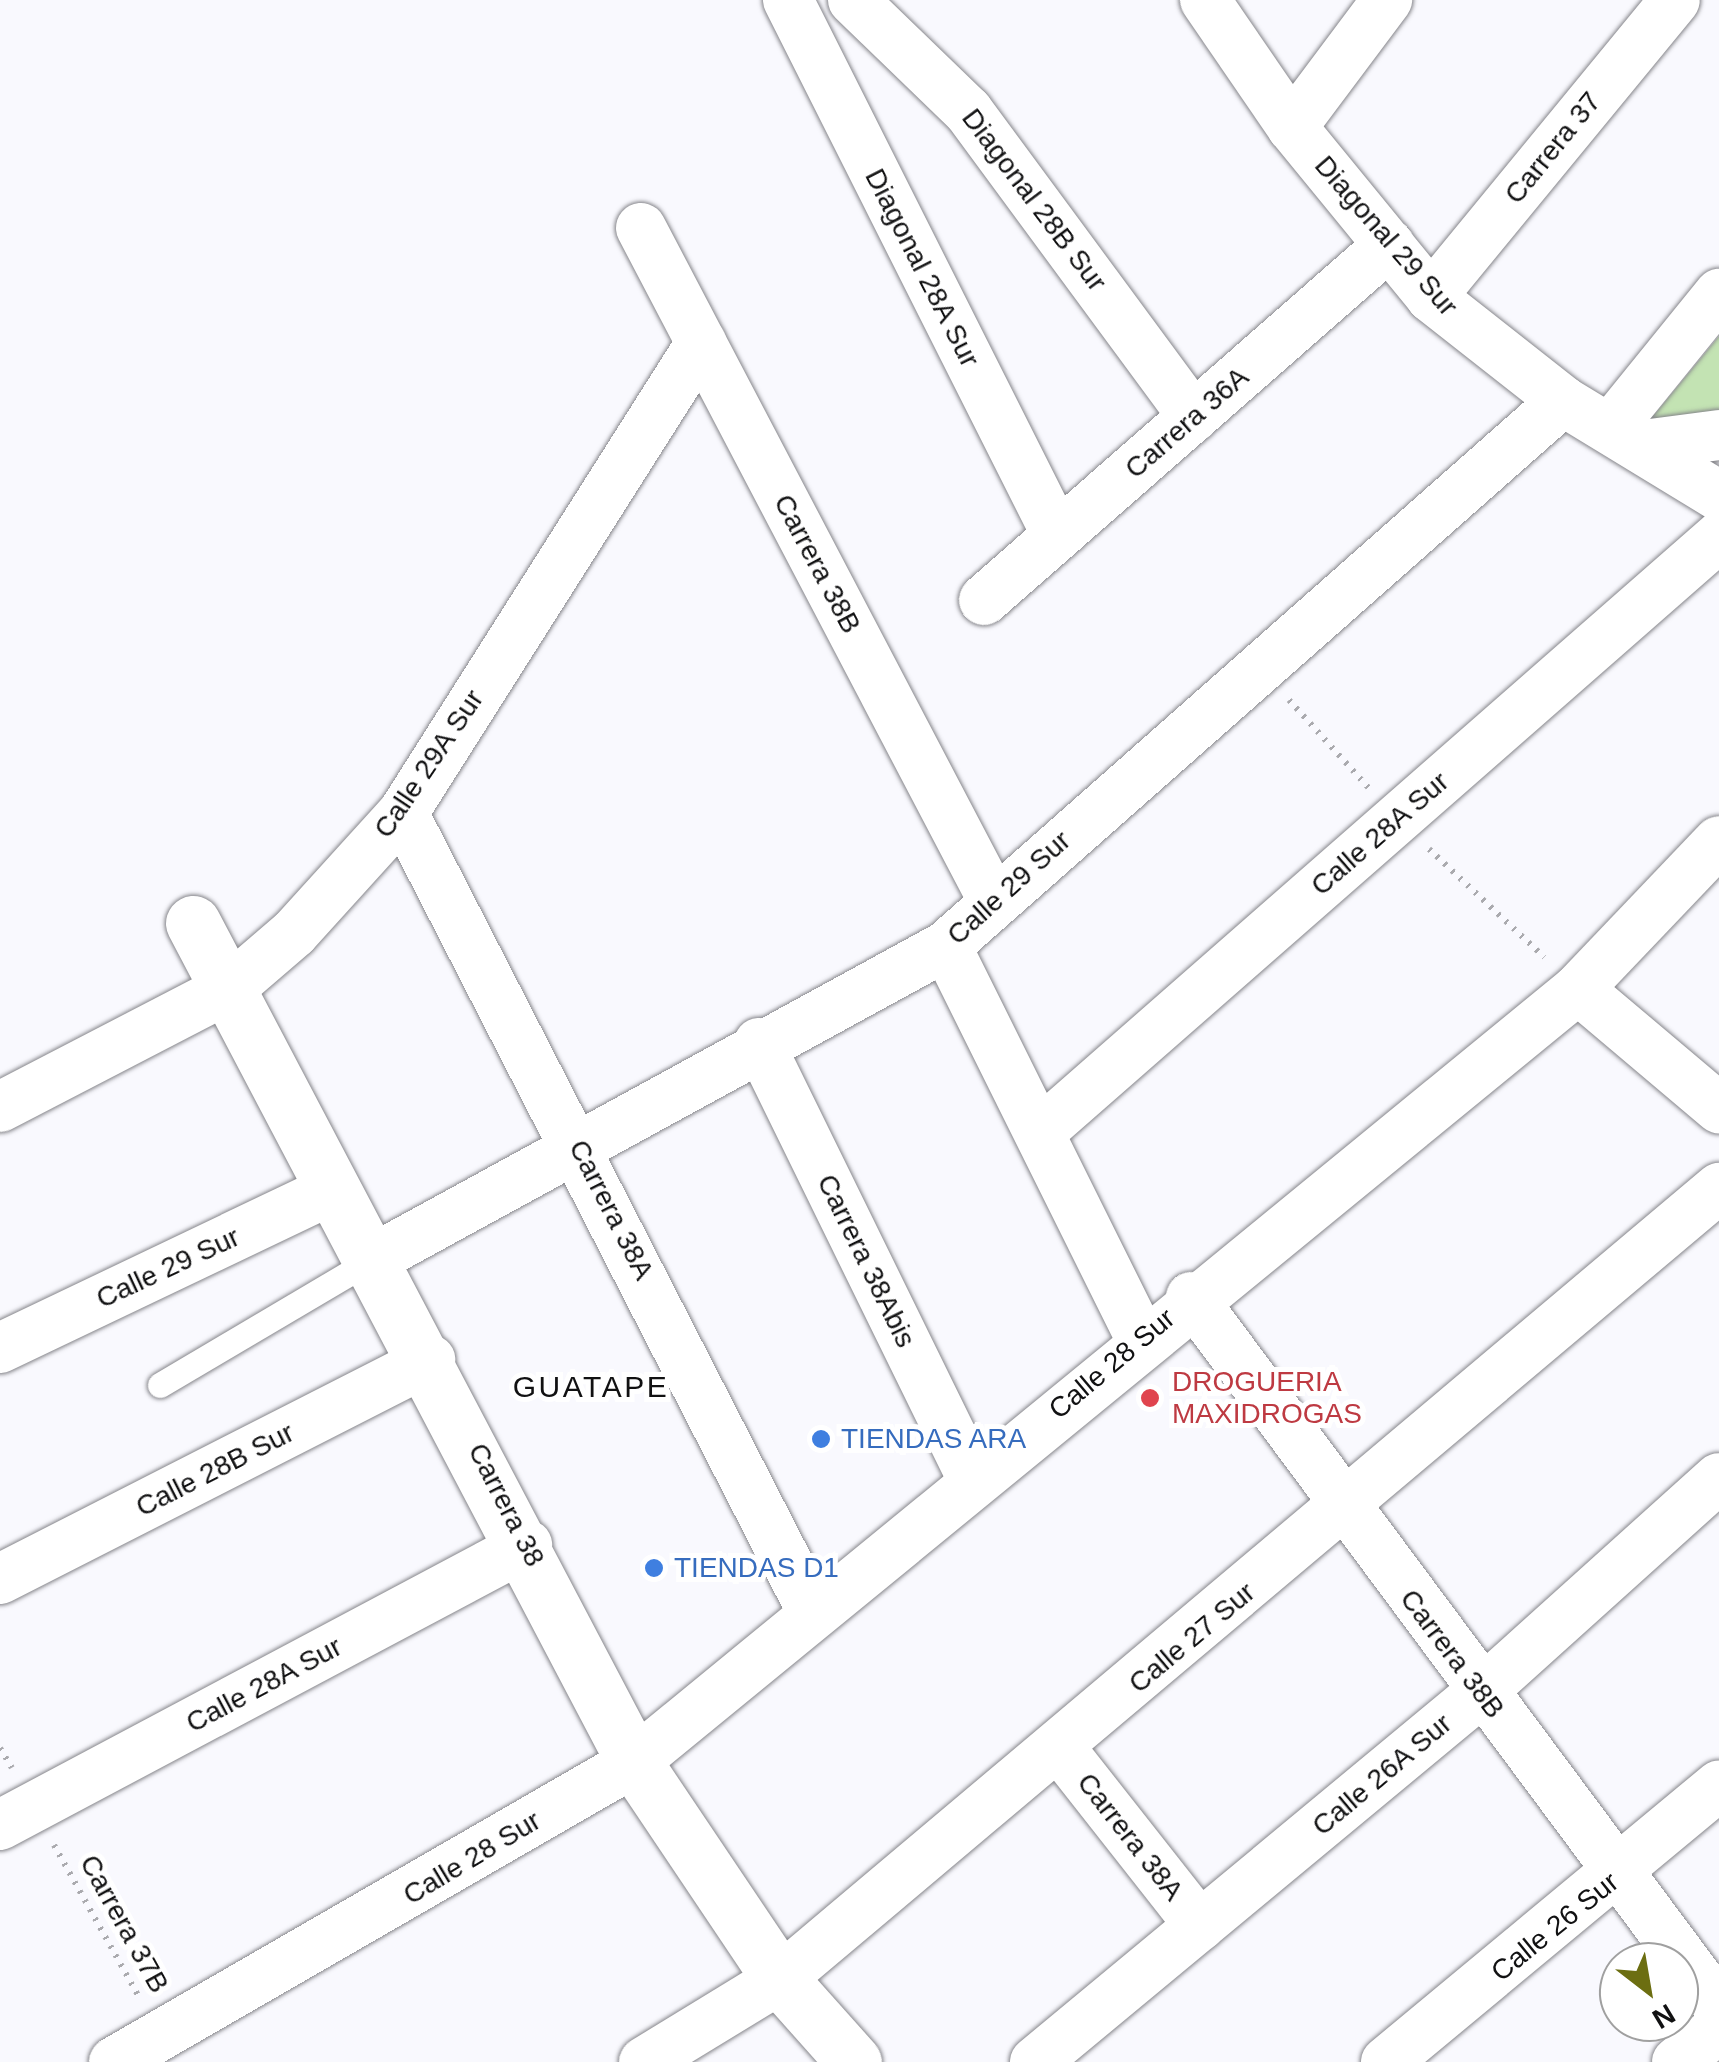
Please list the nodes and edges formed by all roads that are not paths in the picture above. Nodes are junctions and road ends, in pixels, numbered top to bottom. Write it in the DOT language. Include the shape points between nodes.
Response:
graph roads {
  1 [pos="788,0"];
  2 [pos="854,0"];
  3 [pos="1205,0"];
  4 [pos="1387,0"];
  5 [pos="1675,0"];
  6 [pos="1292,127"];
  7 [pos="641,228"];
  8 [pos="1389,245"];
  9 [pos="1719,294"];
  10 [pos="1432,296"];
  11 [pos="700,343"];
  12 [pos="1563,401"];
  13 [pos="1194,417"];
  14 [pos="1628,435"];
  15 [pos="1719,435"];
  16 [pos="1719,496"];
  17 [pos="1057,535"];
  18 [pos="1719,536"];
  19 [pos="984,600"];
  20 [pos="403,813"];
  21 [pos="1719,842"];
  22 [pos="993,900"];
  23 [pos="193,923"];
  24 [pos="946,946"];
  25 [pos="230,988"];
  26 [pos="1578,989"];
  27 [pos="759,1042"];
  28 [pos="0,1107"];
  29 [pos="1719,1108"];
  30 [pos="1041,1131"];
  31 [pos="576,1142"];
  32 [pos="335,1188"];
  33 [pos="1719,1188"];
  34 [pos="376,1258"];
  35 [pos="1190,1297"];
  36 [pos="1143,1342"];
  37 [pos="0,1348"];
  38 [pos="430,1360"];
  39 [pos="160,1385"];
  40 [pos="1719,1478"];
  41 [pos="973,1480"];
  42 [pos="1346,1511"];
  43 [pos="527,1545"];
  44 [pos="0,1579"];
  45 [pos="812,1611"];
  46 [pos="1480,1693"];
  47 [pos="1060,1748"];
  48 [pos="634,1762"];
  49 [pos="1719,1786"];
  50 [pos="17,1816"];
  51 [pos="1622,1874"];
  52 [pos="1200,1926"];
  53 [pos="780,1979"];
  54 [pos="1719,2007"];
  55 [pos="1719,2028"];
  56 [pos="114,2062"];
  57 [pos="644,2062"];
  58 [pos="854,2062"];
  59 [pos="1035,2062"];
  60 [pos="1386,2062"];
  61 [pos="1677,2062"];
  1 -- 17 [label="street, Diagonal 28A Sur"];
  2 -- 13 [label="street, Diagonal 28B Sur" via="968,111"];
  3 -- 6 [label="street, Diagonal 29 Sur"];
  4 -- 6 [label="street"];
  5 -- 10 [label="street, Carrera 37"];
  6 -- 8 [label="street, Diagonal 29 Sur"];
  7 -- 11 [label="street, Carrera 38B"];
  8 -- 10 [label="street, Diagonal 29 Sur"];
  8 -- 13 [label="street, Carrera 36A"];
  9 -- 14 [label="street"];
  10 -- 12 [label="street, Diagonal 29 Sur"];
  11 -- 20 [label="street, Calle 29A Sur"];
  11 -- 22 [label="street, Carrera 38B"];
  12 -- 14 [label="street, Diagonal 29 Sur"];
  12 -- 22 [label="street, Calle 29 Sur"];
  13 -- 17 [label="street, Carrera 36A"];
  14 -- 15 [label="street"];
  14 -- 16 [label="street, Diagonal 29 Sur"];
  17 -- 19 [label="street, Carrera 36A"];
  18 -- 30 [label="street, Calle 28A Sur"];
  20 -- 25 [label="street, Calle 29A Sur"];
  20 -- 31 [label="street, Carrera 38A"];
  21 -- 26 [label="street, Calle 28 Sur"];
  22 -- 24 [label="street, Calle 29 Sur"];
  23 -- 25 [label="street, Carrera 38"];
  24 -- 27 [label="street, Calle 29 Sur"];
  24 -- 30 [label="street"];
  25 -- 28 [label="street, Calle 29A Sur"];
  25 -- 32 [label="street, Carrera 38"];
  26 -- 29 [label="street"];
  26 -- 35 [label="street, Calle 28 Sur"];
  27 -- 31 [label="street, Calle 29 Sur"];
  27 -- 41 [label="street, Carrera 38Abis"];
  30 -- 36 [label="street"];
  31 -- 34 [label="street, Calle 29 Sur"];
  31 -- 45 [label="street, Carrera 38A"];
  32 -- 34 [label="street, Carrera 38"];
  32 -- 37 [label="street, Calle 29 Sur"];
  33 -- 42 [label="street, Calle 27 Sur"];
  34 -- 38 [label="street, Carrera 38"];
  34 -- 39 [label="lane"];
  35 -- 36 [label="street, Calle 28 Sur"];
  35 -- 42 [label="street, Carrera 38B"];
  36 -- 41 [label="street, Calle 28 Sur"];
  38 -- 43 [label="street, Carrera 38"];
  38 -- 44 [label="street, Calle 28B Sur"];
  40 -- 46 [label="street, Calle 26A Sur"];
  41 -- 45 [label="street, Calle 28 Sur"];
  42 -- 46 [label="street, Carrera 38B"];
  42 -- 47 [label="street, Calle 27 Sur"];
  43 -- 48 [label="street, Carrera 38"];
  43 -- 50 [label="street, Calle 28A Sur"];
  45 -- 48 [label="street, Calle 28 Sur"];
  46 -- 51 [label="street, Carrera 38B"];
  46 -- 52 [label="street, Calle 26A Sur"];
  47 -- 52 [label="street, Carrera 38A"];
  47 -- 53 [label="street, Calle 27 Sur"];
  48 -- 53 [label="street, Carrera 38"];
  48 -- 56 [label="street, Calle 28 Sur"];
  49 -- 51 [label="street, Calle 26 Sur"];
  51 -- 54 [label="street, Carrera 38B"];
  51 -- 60 [label="street, Calle 26 Sur"];
  52 -- 59 [label="street, Calle 26A Sur"];
  53 -- 57 [label="street, Calle 27 Sur"];
  53 -- 58 [label="street, Carrera 38"];
  55 -- 61 [label="street"];
}
